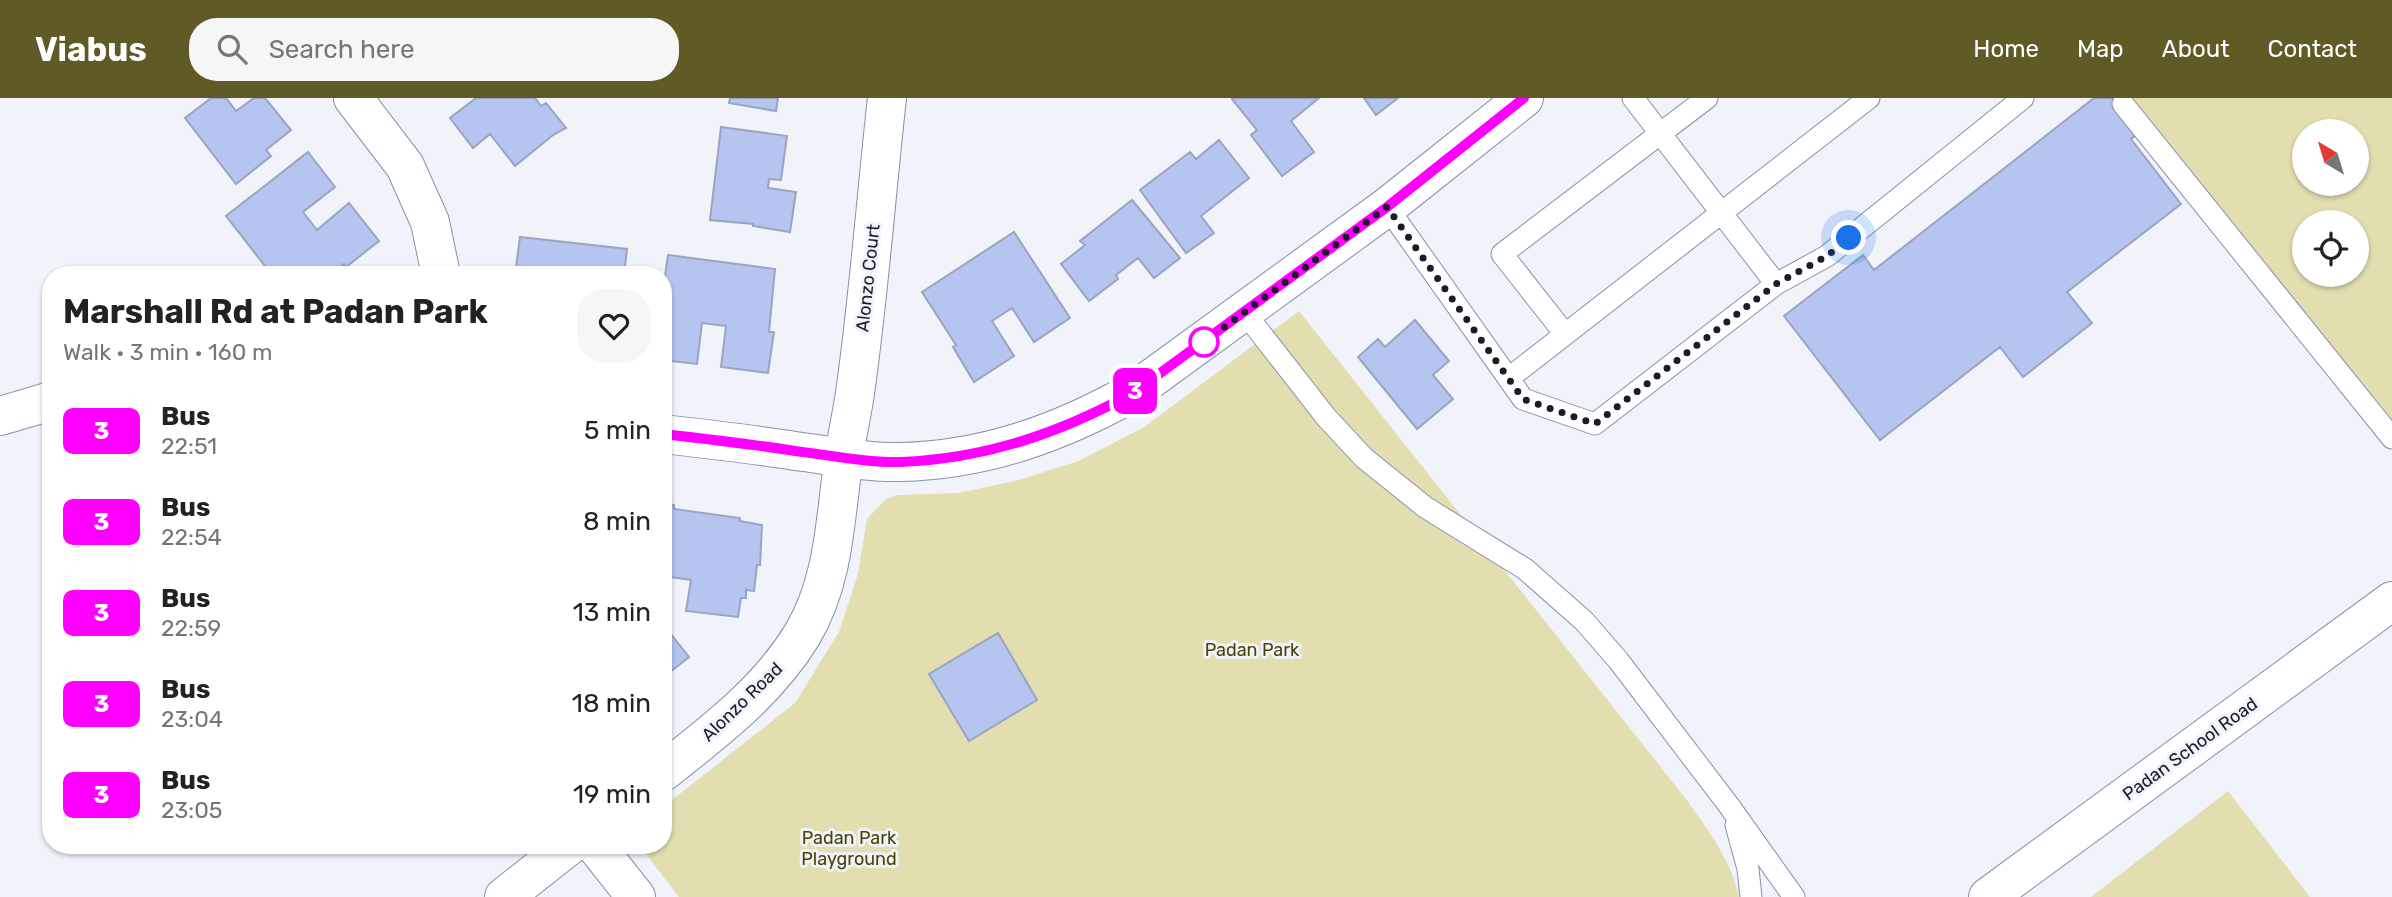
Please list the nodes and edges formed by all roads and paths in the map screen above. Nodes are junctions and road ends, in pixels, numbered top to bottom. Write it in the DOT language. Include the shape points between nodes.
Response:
graph roads {
  1 [pos="353,98"];
  2 [pos="887,98"];
  3 [pos="1524,98"];
  4 [pos="1633,98"];
  5 [pos="1707,98"];
  6 [pos="1869,98"];
  7 [pos="2024,98"];
  8 [pos="2123,104"];
  9 [pos="1661,134"];
  10 [pos="1387,207"];
  11 [pos="1721,213"];
  12 [pos="439,266"];
  13 [pos="1776,284"];
  14 [pos="1244,312"];
  15 [pos="1565,334"];
  16 [pos="1509,378"];
  17 [pos="42,404"];
  18 [pos="0,416"];
  19 [pos="672,435"];
  20 [pos="2392,438"];
  21 [pos="844,457"];
  22 [pos="2392,601"];
  23 [pos="672,764"];
  24 [pos="1730,807"];
  25 [pos="559,854"];
  26 [pos="602,854"];
  27 [pos="505,897"];
  28 [pos="636,897"];
  29 [pos="1751,897"];
  30 [pos="1794,897"];
  31 [pos="1988,897"];
  1 -- 12 [label="street" via="405,166 430,222"];
  2 -- 21 [label="street, Alonzo Court"];
  3 -- 10 [label="street"];
  4 -- 9 [label="lane"];
  5 -- 9 [label="lane"];
  6 -- 11 [label="lane"];
  7 -- 13 [label="lane" via="1827,256"];
  8 -- 20 [label="lane"];
  9 -- 11 [label="lane"];
  9 -- 15 [label="lane" via="1502,254"];
  10 -- 14 [label="street"];
  10 -- 16 [label="lane"];
  11 -- 13 [label="lane"];
  11 -- 15 [label="lane"];
  13 -- 16 [label="lane" via="1595,424 1523,399"];
  14 -- 21 [label="street" via="1133,393 1054,432 952,458 898,462"];
  14 -- 24 [label="lane" via="1364,458 1425,507 1525,569 1584,621"];
  15 -- 16 [label="lane"];
  17 -- 18 [label="street"];
  19 -- 21 [label="street"];
  21 -- 23 [label="street, Alonzo Road" via="826,579 803,633 749,700"];
  22 -- 31 [label="street, Padan School Road"];
  24 -- 29 [label="lane"];
  24 -- 30 [label="lane"];
  25 -- 27 [label="street"];
  26 -- 28 [label="street"];
}
